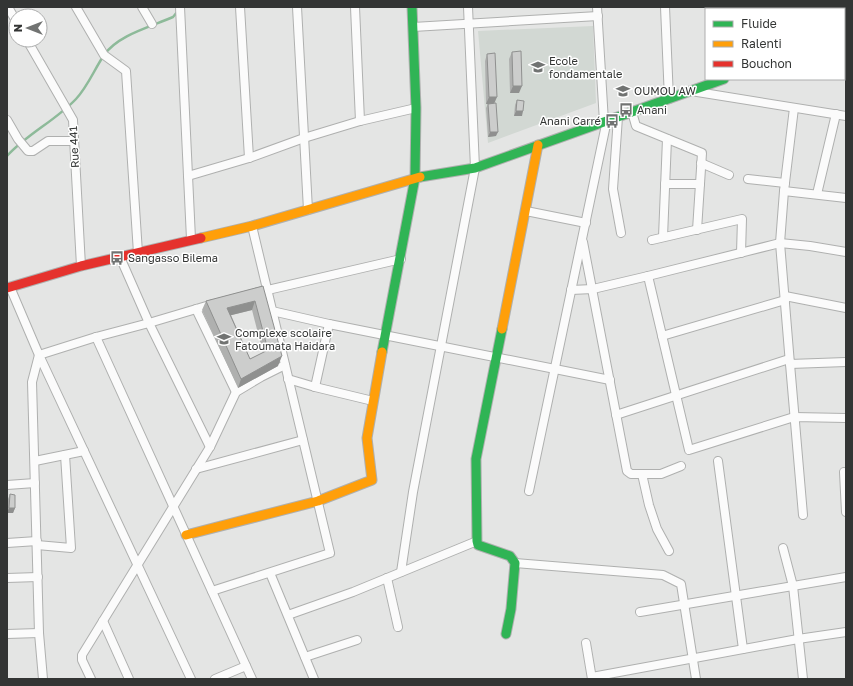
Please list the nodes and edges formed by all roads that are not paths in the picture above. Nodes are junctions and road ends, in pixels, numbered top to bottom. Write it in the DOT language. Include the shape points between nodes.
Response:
graph roads {
  1 [pos="76,7"];
  2 [pos="142,7"];
  3 [pos="180,7"];
  4 [pos="240,7"];
  5 [pos="297,7"];
  6 [pos="355,7"];
  7 [pos="412,7"];
  8 [pos="468,7"];
  9 [pos="597,7"];
  10 [pos="665,7"];
  11 [pos="598,16"];
  12 [pos="152,24"];
  13 [pos="469,24"];
  14 [pos="413,27"];
  15 [pos="845,37"];
  16 [pos="32,48"];
  17 [pos="846,52"];
  18 [pos="721,80"];
  19 [pos="690,91"];
  20 [pos="669,98"];
  21 [pos="416,108"];
  22 [pos="794,108"];
  23 [pos="632,112"];
  24 [pos="836,114"];
  25 [pos="846,116"];
  26 [pos="618,117"];
  27 [pos="7,120"];
  28 [pos="360,121"];
  29 [pos="605,121"];
  30 [pos="304,138"];
  31 [pos="667,139"];
  32 [pos="74,141"];
  33 [pos="538,145"];
  34 [pos="249,158"];
  35 [pos="701,163"];
  36 [pos="475,168"];
  37 [pos="728,175"];
  38 [pos="188,176"];
  39 [pos="415,178"];
  40 [pos="748,180"];
  41 [pos="665,184"];
  42 [pos="700,184"];
  43 [pos="785,187"];
  44 [pos="817,194"];
  45 [pos="846,198"];
  46 [pos="308,210"];
  47 [pos="526,211"];
  48 [pos="586,223"];
  49 [pos="252,226"];
  50 [pos="697,230"];
  51 [pos="621,233"];
  52 [pos="663,237"];
  53 [pos="582,238"];
  54 [pos="191,239"];
  55 [pos="652,240"];
  56 [pos="780,243"];
  57 [pos="846,252"];
  58 [pos="138,253"];
  59 [pos="741,253"];
  60 [pos="120,257"];
  61 [pos="401,259"];
  62 [pos="81,266"];
  63 [pos="648,276"];
  64 [pos="8,287"];
  65 [pos="593,289"];
  66 [pos="266,290"];
  67 [pos="571,290"];
  68 [pos="245,296"];
  69 [pos="785,298"];
  70 [pos="224,301"];
  71 [pos="846,308"];
  72 [pos="196,309"];
  73 [pos="272,311"];
  74 [pos="149,323"];
  75 [pos="329,324"];
  76 [pos="386,336"];
  77 [pos="662,336"];
  78 [pos="96,337"];
  79 [pos="441,347"];
  80 [pos="39,355"];
  81 [pos="496,358"];
  82 [pos="790,362"];
  83 [pos="846,362"];
  84 [pos="285,365"];
  85 [pos="555,370"];
  86 [pos="288,379"];
  87 [pos="610,380"];
  88 [pos="315,387"];
  89 [pos="236,392"];
  90 [pos="676,395"];
  91 [pos="373,401"];
  92 [pos="616,415"];
  93 [pos="794,418"];
  94 [pos="846,418"];
  95 [pos="303,440"];
  96 [pos="210,448"];
  97 [pos="84,451"];
  98 [pos="65,455"];
  99 [pos="34,461"];
  100 [pos="718,461"];
  101 [pos="681,466"];
  102 [pos="196,468"];
  103 [pos="844,472"];
  104 [pos="642,474"];
  105 [pos="35,483"];
  106 [pos="7,485"];
  107 [pos="529,491"];
  108 [pos="318,501"];
  109 [pos="173,507"];
  110 [pos="846,512"];
  111 [pos="803,515"];
  112 [pos="186,535"];
  113 [pos="477,541"];
  114 [pos="7,543"];
  115 [pos="37,543"];
  116 [pos="783,548"];
  117 [pos="669,552"];
  118 [pos="515,563"];
  119 [pos="137,565"];
  120 [pos="270,572"];
  121 [pos="401,572"];
  122 [pos="38,577"];
  123 [pos="846,577"];
  124 [pos="7,578"];
  125 [pos="387,578"];
  126 [pos="793,586"];
  127 [pos="212,591"];
  128 [pos="736,595"];
  129 [pos="684,604"];
  130 [pos="640,612"];
  131 [pos="288,615"];
  132 [pos="103,621"];
  133 [pos="398,627"];
  134 [pos="846,632"];
  135 [pos="40,633"];
  136 [pos="7,634"];
  137 [pos="506,634"];
  138 [pos="798,639"];
  139 [pos="357,640"];
  140 [pos="586,643"];
  141 [pos="743,649"];
  142 [pos="305,657"];
  143 [pos="692,659"];
  144 [pos="246,666"];
  145 [pos="592,678"];
  146 [pos="43,679"];
  147 [pos="91,679"];
  148 [pos="129,679"];
  149 [pos="191,679"];
  150 [pos="215,679"];
  151 [pos="252,679"];
  152 [pos="314,679"];
  153 [pos="696,679"];
  154 [pos="803,679"];
  1 -- 58 [label="street" via="104,55 126,71"];
  2 -- 12 [label="street"];
  3 -- 38 [label="street"];
  4 -- 34 [label="street"];
  5 -- 30 [label="street"];
  6 -- 28 [label="street"];
  7 -- 14 [label="street"];
  8 -- 13 [label="street"];
  9 -- 11 [label="street"];
  10 -- 20 [label="street"];
  11 -- 13 [label="street"];
  11 -- 29 [label="street"];
  13 -- 14 [label="street"];
  13 -- 36 [label="street"];
  14 -- 21 [label="street"];
  15 -- 17 [label="street"];
  16 -- 32 [label="street, Rue 441" via="73,120"];
  18 -- 19 [label="street"];
  19 -- 20 [label="street"];
  19 -- 22 [label="street"];
  20 -- 23 [label="street"];
  21 -- 28 [label="street"];
  21 -- 39 [label="street"];
  22 -- 24 [label="street"];
  22 -- 43 [label="street"];
  23 -- 26 [label="street"];
  23 -- 31 [label="street" via="636,126"];
  24 -- 25 [label="street"];
  24 -- 44 [label="street"];
  26 -- 29 [label="street"];
  26 -- 51 [label="street" via="613,189"];
  27 -- 32 [label="street" via="28,151 33,151 48,141"];
  28 -- 30 [label="street"];
  29 -- 33 [label="street"];
  29 -- 48 [label="street"];
  30 -- 34 [label="street"];
  30 -- 46 [label="street"];
  31 -- 35 [label="street" via="702,153"];
  31 -- 41 [label="street"];
  32 -- 62 [label="street, Rue 441"];
  33 -- 36 [label="street"];
  33 -- 47 [label="street"];
  34 -- 38 [label="street"];
  35 -- 37 [label="street"];
  35 -- 42 [label="street"];
  36 -- 39 [label="street"];
  36 -- 79 [label="street"];
  38 -- 54 [label="street"];
  39 -- 46 [label="street"];
  39 -- 61 [label="street"];
  40 -- 43 [label="street"];
  41 -- 42 [label="street"];
  41 -- 52 [label="street"];
  42 -- 50 [label="street"];
  43 -- 44 [label="street"];
  43 -- 56 [label="street"];
  44 -- 45 [label="street"];
  46 -- 49 [label="street"];
  47 -- 48 [label="street"];
  47 -- 81 [label="street"];
  48 -- 53 [label="street"];
  49 -- 54 [label="street"];
  49 -- 66 [label="street"];
  50 -- 52 [label="street"];
  50 -- 59 [label="street" via="742,219"];
  52 -- 55 [label="street"];
  53 -- 65 [label="street"];
  53 -- 67 [label="street"];
  54 -- 58 [label="street"];
  56 -- 57 [label="street"];
  56 -- 59 [label="street"];
  56 -- 69 [label="street"];
  58 -- 60 [label="street"];
  59 -- 63 [label="street"];
  60 -- 62 [label="street"];
  60 -- 74 [label="street"];
  61 -- 66 [label="street"];
  61 -- 76 [label="street"];
  62 -- 64 [label="street"];
  63 -- 65 [label="street"];
  63 -- 77 [label="street"];
  64 -- 80 [label="street"];
  65 -- 67 [label="street"];
  65 -- 87 [label="street"];
  66 -- 68 [label="street"];
  66 -- 73 [label="street"];
  67 -- 85 [label="street"];
  69 -- 71 [label="street"];
  69 -- 77 [label="street"];
  69 -- 82 [label="street"];
  70 -- 72 [label="street"];
  72 -- 74 [label="street"];
  72 -- 89 [label="street"];
  73 -- 75 [label="street"];
  73 -- 84 [label="street"];
  74 -- 78 [label="street"];
  74 -- 96 [label="street"];
  75 -- 76 [label="street"];
  75 -- 88 [label="street"];
  76 -- 79 [label="street"];
  76 -- 91 [label="street"];
  77 -- 90 [label="street"];
  78 -- 80 [label="street"];
  78 -- 109 [label="street"];
  79 -- 81 [label="street"];
  79 -- 121 [label="street" via="413,492"];
  80 -- 97 [label="street"];
  80 -- 99 [label="street" via="32,382"];
  81 -- 85 [label="street"];
  81 -- 113 [label="street" via="476,459"];
  82 -- 83 [label="street"];
  82 -- 90 [label="street"];
  82 -- 93 [label="street"];
  84 -- 86 [label="street"];
  84 -- 89 [label="street"];
  85 -- 87 [label="street"];
  85 -- 107 [label="street"];
  86 -- 88 [label="street"];
  86 -- 95 [label="street"];
  87 -- 92 [label="street"];
  88 -- 91 [label="street"];
  89 -- 96 [label="street"];
  90 -- 92 [label="street"];
  90 -- 93 [label="street" via="689,450"];
  91 -- 108 [label="street" via="367,438 372,480"];
  92 -- 104 [label="street" via="626,471 631,474"];
  93 -- 94 [label="street"];
  93 -- 111 [label="street"];
  95 -- 102 [label="street"];
  95 -- 108 [label="street"];
  96 -- 102 [label="street"];
  97 -- 98 [label="street"];
  97 -- 119 [label="street"];
  98 -- 99 [label="street"];
  98 -- 115 [label="street" via="71,548"];
  99 -- 105 [label="street"];
  100 -- 128 [label="street"];
  101 -- 104 [label="street" via="661,474"];
  102 -- 109 [label="street"];
  103 -- 110 [label="street"];
  104 -- 117 [label="street" via="657,529"];
  105 -- 106 [label="street"];
  105 -- 115 [label="street"];
  108 -- 112 [label="street"];
  108 -- 120 [label="street" via="330,553"];
  109 -- 112 [label="street"];
  109 -- 119 [label="street"];
  112 -- 127 [label="street"];
  113 -- 118 [label="street" via="478,545 510,556"];
  113 -- 121 [label="street"];
  114 -- 115 [label="street"];
  115 -- 122 [label="street"];
  116 -- 126 [label="street"];
  118 -- 129 [label="street" via="663,575 681,584"];
  118 -- 137 [label="street"];
  119 -- 132 [label="street"];
  119 -- 149 [label="street"];
  120 -- 127 [label="street"];
  120 -- 131 [label="street"];
  121 -- 125 [label="street"];
  122 -- 124 [label="street"];
  122 -- 135 [label="street"];
  123 -- 126 [label="street"];
  125 -- 131 [label="street"];
  125 -- 133 [label="street"];
  126 -- 128 [label="street"];
  126 -- 138 [label="street"];
  127 -- 144 [label="street"];
  128 -- 129 [label="street"];
  128 -- 141 [label="street"];
  129 -- 130 [label="street"];
  129 -- 143 [label="street"];
  131 -- 142 [label="street"];
  132 -- 147 [label="street" via="82,655"];
  132 -- 148 [label="street"];
  134 -- 138 [label="street"];
  135 -- 136 [label="street"];
  135 -- 146 [label="street"];
  138 -- 141 [label="street"];
  138 -- 154 [label="street"];
  139 -- 142 [label="street"];
  140 -- 145 [label="street"];
  141 -- 143 [label="street"];
  142 -- 152 [label="street"];
  143 -- 145 [label="street"];
  143 -- 153 [label="street"];
  144 -- 150 [label="street"];
  144 -- 151 [label="street"];
}
